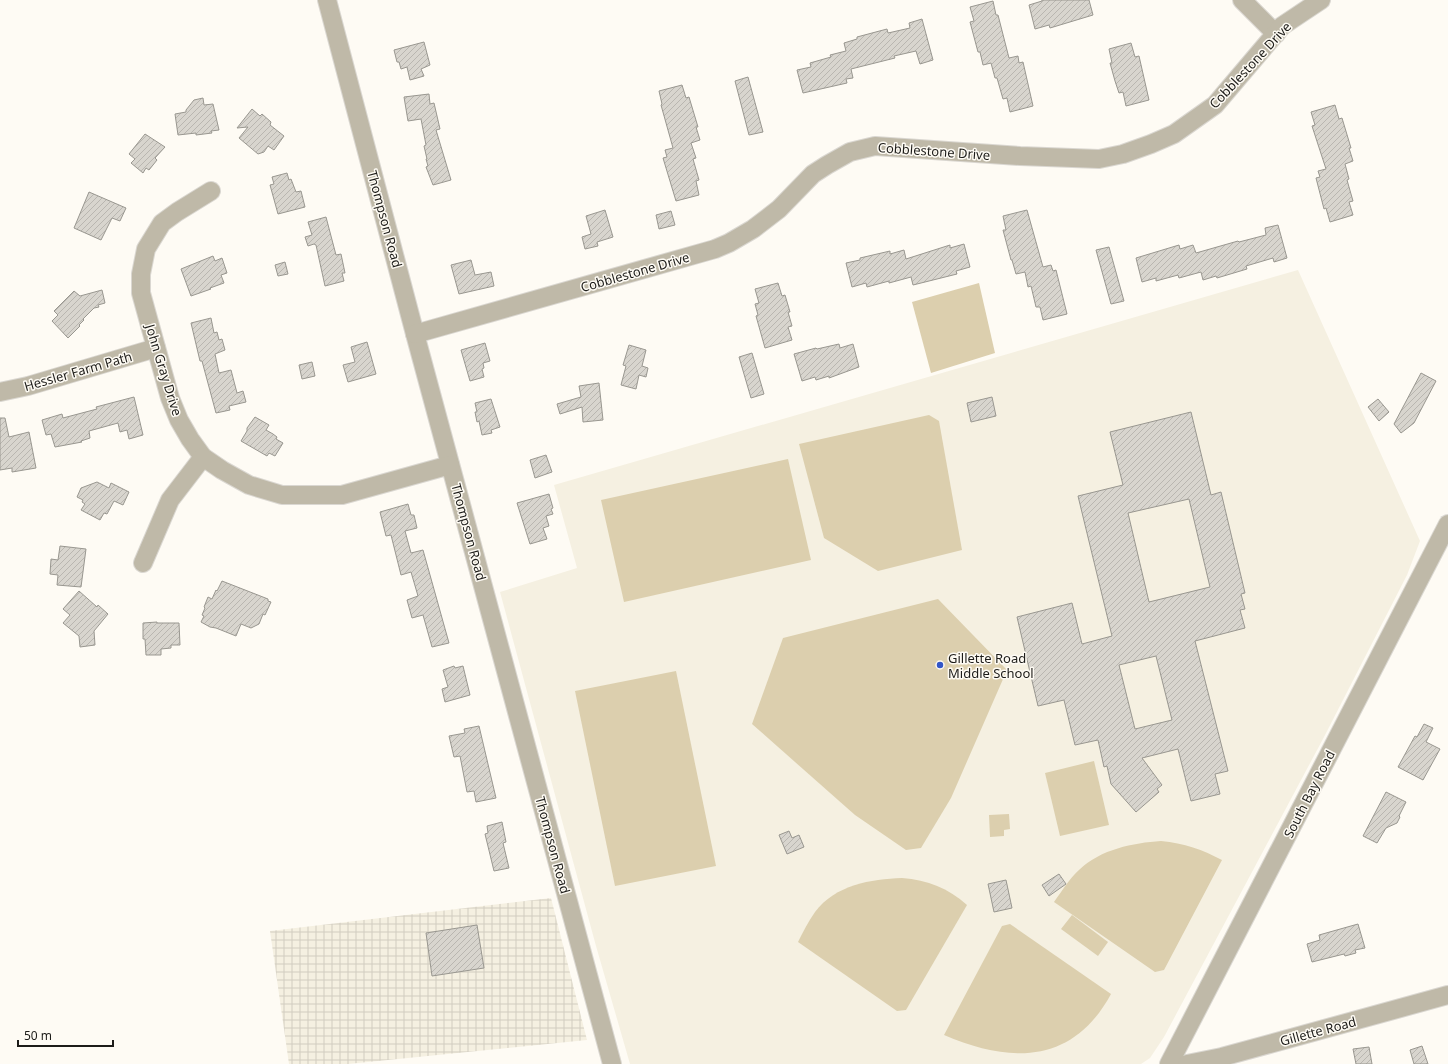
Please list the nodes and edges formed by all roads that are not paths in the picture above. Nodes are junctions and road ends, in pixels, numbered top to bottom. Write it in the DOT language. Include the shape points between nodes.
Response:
graph roads {
  1 [pos="327,0"];
  2 [pos="1242,0"];
  3 [pos="1321,0"];
  4 [pos="1276,34"];
  5 [pos="211,191"];
  6 [pos="415,334"];
  7 [pos="156,348"];
  8 [pos="0,392"];
  9 [pos="203,457"];
  10 [pos="450,465"];
  11 [pos="1448,524"];
  12 [pos="143,562"];
  13 [pos="1448,995"];
  14 [pos="612,1064"];
  15 [pos="1169,1064"];
  16 [pos="1187,1064"];
  1 -- 6 [label="street, Thompson Road"];
  2 -- 4 [label="street"];
  3 -- 4 [label="street, Cobblestone Drive" via="1282,26"];
  4 -- 6 [label="street, Cobblestone Drive" via="1215,105 1174,134 1123,154 1099,159 875,146 850,152 813,174 779,209 753,229 715,249"];
  5 -- 7 [label="street, John Gray Drive" via="162,223 146,249 141,274 141,292"];
  6 -- 10 [label="street, Thompson Road"];
  7 -- 8 [label="street, Hessler Farm Path"];
  7 -- 9 [label="street, John Gray Drive" via="179,420"];
  9 -- 10 [label="street, John Gray Drive" via="249,485 282,496 342,495"];
  9 -- 12 [label="street" via="170,500"];
  10 -- 14 [label="street, Thompson Road"];
  11 -- 15 [label="street, South Bay Road"];
  13 -- 16 [label="street, Gillette Road" via="1222,1057"];
}
